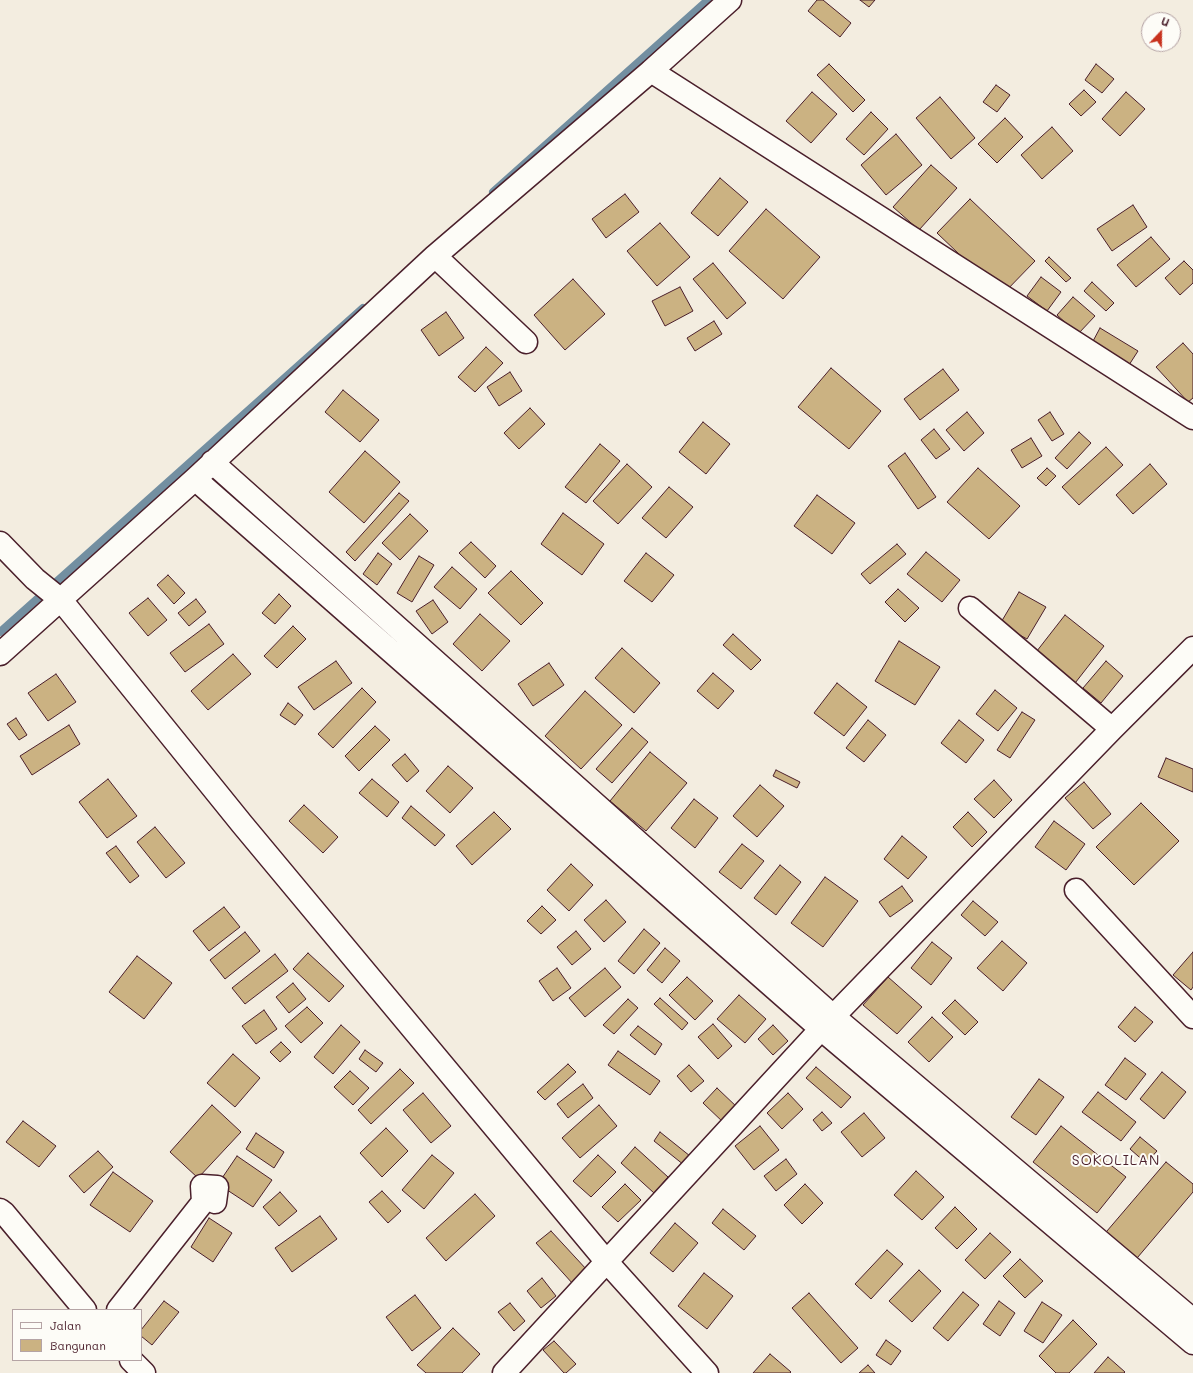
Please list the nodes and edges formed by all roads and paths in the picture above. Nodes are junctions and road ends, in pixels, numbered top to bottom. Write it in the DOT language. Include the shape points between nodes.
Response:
graph roads {
  1 [pos="730,0"];
  2 [pos="651,71"];
  3 [pos="436,256"];
  4 [pos="526,342"];
  5 [pos="1193,418"];
  6 [pos="212,462"];
  7 [pos="195,479"];
  8 [pos="5,548"];
  9 [pos="43,585"];
  10 [pos="970,608"];
  11 [pos="1193,648"];
  12 [pos="0,654"];
  13 [pos="1112,729"];
  14 [pos="1076,890"];
  15 [pos="1193,1017"];
  16 [pos="827,1023"];
  17 [pos="215,1202"];
  18 [pos="0,1210"];
  19 [pos="606,1261"];
  20 [pos="83,1309"];
  21 [pos="119,1309"];
  22 [pos="1193,1320"];
  23 [pos="1193,1343"];
  24 [pos="132,1361"];
  25 [pos="144,1373"];
  26 [pos="504,1373"];
  27 [pos="707,1373"];
  1 -- 2 [label="street"];
  2 -- 3 [label="street"];
  2 -- 5 [label="street"];
  3 -- 4 [label="street"];
  3 -- 6 [label="street"];
  6 -- 7 [label="street"];
  6 -- 16 [label="street"];
  7 -- 9 [label="street"];
  7 -- 16 [label="street"];
  8 -- 9 [label="street"];
  9 -- 12 [label="street"];
  9 -- 19 [label="street"];
  10 -- 13 [label="street"];
  11 -- 13 [label="street"];
  13 -- 16 [label="street"];
  14 -- 15 [label="street"];
  16 -- 19 [label="street"];
  16 -- 22 [label="street"];
  16 -- 23 [label="street"];
  17 -- 21 [label="street" via="217,1187 202,1186 203,1202"];
  18 -- 20 [label="street"];
  19 -- 26 [label="street"];
  19 -- 27 [label="street"];
  24 -- 25 [label="street"];
}
